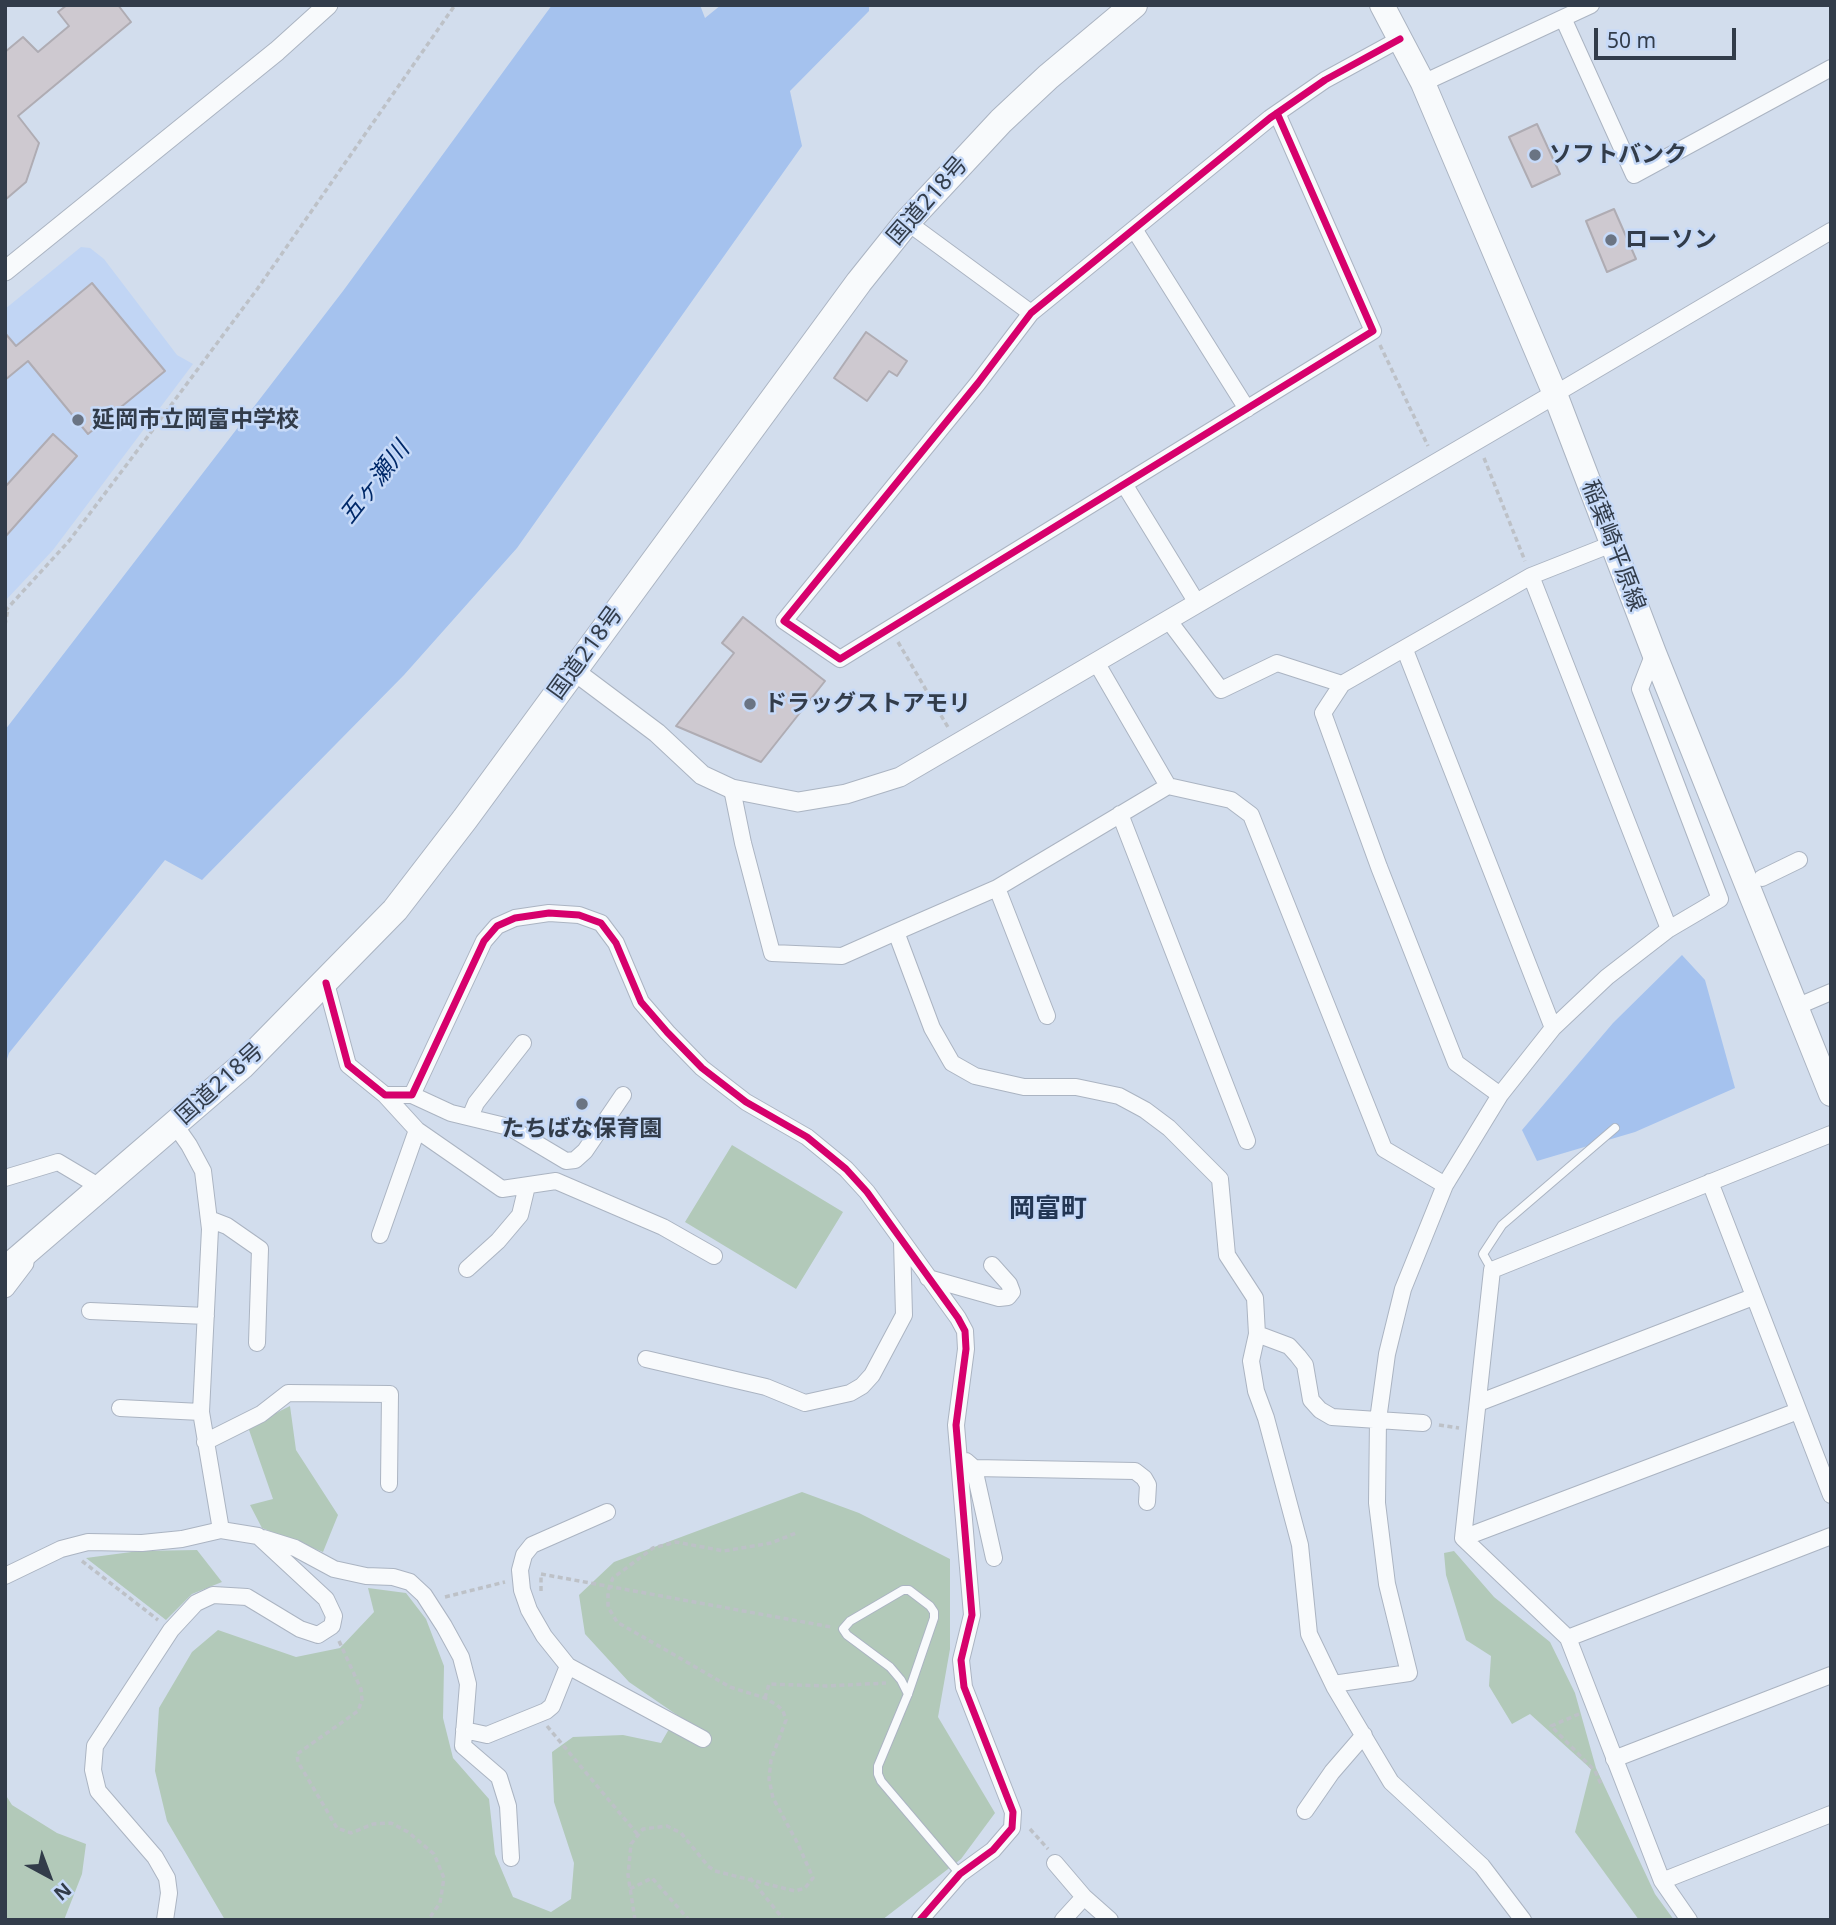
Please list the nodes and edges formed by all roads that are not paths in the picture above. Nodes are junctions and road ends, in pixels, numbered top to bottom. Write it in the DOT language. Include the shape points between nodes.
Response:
graph roads {
  1 [pos="328,5"];
  2 [pos="1134,5"];
  3 [pos="1381,5"];
  4 [pos="1591,5"];
  5 [pos="1563,18"];
  6 [pos="1400,39"];
  7 [pos="1831,68"];
  8 [pos="1423,83"];
  9 [pos="1276,113"];
  10 [pos="907,222"];
  11 [pos="1134,229"];
  12 [pos="1831,231"];
  13 [pos="5,271"];
  14 [pos="1031,313"];
  15 [pos="1555,394"];
  16 [pos="1247,409"];
  17 [pos="1124,484"];
  18 [pos="1612,544"];
  19 [pos="1531,576"];
  20 [pos="1197,603"];
  21 [pos="1169,621"];
  22 [pos="1405,650"];
  23 [pos="1654,653"];
  24 [pos="1096,663"];
  25 [pos="573,670"];
  26 [pos="1342,684"];
  27 [pos="1168,786"];
  28 [pos="732,789"];
  29 [pos="1120,814"];
  30 [pos="1799,860"];
  31 [pos="1762,878"];
  32 [pos="997,888"];
  33 [pos="1669,929"];
  34 [pos="896,932"];
  35 [pos="326,983"];
  36 [pos="1831,992"];
  37 [pos="1796,1007"];
  38 [pos="1047,1016"];
  39 [pos="1553,1028"];
  40 [pos="523,1042"];
  41 [pos="1831,1094"];
  42 [pos="385,1095"];
  43 [pos="412,1095"];
  44 [pos="623,1095"];
  45 [pos="1500,1095"];
  46 [pos="470,1117"];
  47 [pos="175,1125"];
  48 [pos="1615,1128"];
  49 [pos="417,1130"];
  50 [pos="1831,1134"];
  51 [pos="1247,1141"];
  52 [pos="5,1178"];
  53 [pos="1710,1182"];
  54 [pos="527,1185"];
  55 [pos="1445,1185"];
  56 [pos="100,1187"];
  57 [pos="209,1219"];
  58 [pos="48,1231"];
  59 [pos="380,1235"];
  60 [pos="902,1241"];
  61 [pos="714,1256"];
  62 [pos="992,1265"];
  63 [pos="467,1269"];
  64 [pos="5,1270"];
  65 [pos="1492,1270"];
  66 [pos="928,1278"];
  67 [pos="5,1288"];
  68 [pos="1753,1297"];
  69 [pos="90,1311"];
  70 [pos="206,1316"];
  71 [pos="1257,1334"];
  72 [pos="257,1343"];
  73 [pos="646,1359"];
  74 [pos="1478,1403"];
  75 [pos="120,1408"];
  76 [pos="1798,1411"];
  77 [pos="201,1412"];
  78 [pos="1378,1420"];
  79 [pos="1423,1423"];
  80 [pos="205,1442"];
  81 [pos="958,1453"];
  82 [pos="974,1468"];
  83 [pos="388,1483"];
  84 [pos="1831,1494"];
  85 [pos="1147,1502"];
  86 [pos="607,1512"];
  87 [pos="221,1530"];
  88 [pos="258,1536"];
  89 [pos="1831,1536"];
  90 [pos="1463,1538"];
  91 [pos="994,1558"];
  92 [pos="5,1576"];
  93 [pos="1568,1638"];
  94 [pos="568,1666"];
  95 [pos="1831,1675"];
  96 [pos="1333,1684"];
  97 [pos="908,1694"];
  98 [pos="464,1730"];
  99 [pos="1364,1735"];
  100 [pos="703,1740"];
  101 [pos="1614,1759"];
  102 [pos="1305,1811"];
  103 [pos="1831,1814"];
  104 [pos="511,1858"];
  105 [pos="1055,1863"];
  106 [pos="960,1874"];
  107 [pos="1662,1881"];
  108 [pos="1084,1897"];
  109 [pos="165,1920"];
  110 [pos="920,1920"];
  111 [pos="1063,1920"];
  112 [pos="1110,1920"];
  113 [pos="1522,1920"];
  114 [pos="1689,1920"];
  1 -- 13 [label="street"];
  2 -- 10 [label="highway, 国道218号" via="1001,121"];
  3 -- 6 [label="main road, 稲葉崎平原線"];
  4 -- 5 [label="street"];
  5 -- 7 [label="street" via="1634,174"];
  5 -- 8 [label="street"];
  6 -- 8 [label="main road, 稲葉崎平原線"];
  6 -- 9 [label="street"];
  8 -- 15 [label="main road, 稲葉崎平原線"];
  9 -- 11 [label="street"];
  9 -- 16 [label="street" via="1373,331"];
  10 -- 14 [label="street"];
  10 -- 25 [label="highway, 国道218号"];
  11 -- 14 [label="street"];
  11 -- 16 [label="street"];
  12 -- 15 [label="street"];
  14 -- 17 [label="street" via="784,621 840,659"];
  15 -- 18 [label="main road, 稲葉崎平原線"];
  15 -- 20 [label="street"];
  16 -- 17 [label="street"];
  17 -- 20 [label="street"];
  18 -- 19 [label="street"];
  18 -- 23 [label="main road, 稲葉崎平原線"];
  19 -- 22 [label="street"];
  19 -- 33 [label="street"];
  20 -- 21 [label="street"];
  21 -- 24 [label="street"];
  21 -- 26 [label="street" via="1221,690 1277,663"];
  22 -- 26 [label="street"];
  22 -- 39 [label="street"];
  23 -- 33 [label="street" via="1640,689 1726,896"];
  23 -- 37 [label="main road, 稲葉崎平原線"];
  24 -- 27 [label="street"];
  24 -- 28 [label="street" via="900,777 846,794 798,802"];
  25 -- 28 [label="street" via="657,733 702,775"];
  25 -- 35 [label="highway, 国道218号" via="395,910"];
  26 -- 45 [label="street" via="1322,713 1379,867 1456,1063"];
  27 -- 29 [label="street"];
  27 -- 55 [label="street" via="1231,800 1251,815 1384,1149"];
  28 -- 34 [label="street" via="772,953 842,956"];
  29 -- 32 [label="street"];
  29 -- 51 [label="street"];
  30 -- 31 [label="street"];
  32 -- 34 [label="street"];
  32 -- 38 [label="street"];
  33 -- 39 [label="street" via="1607,977"];
  34 -- 71 [label="street" via="932,1028 952,1063 975,1076 1024,1087 1076,1087 1119,1096 1169,1128 1220,1179 1227,1255 1255,1298"];
  35 -- 42 [label="street" via="348,1065"];
  35 -- 47 [label="highway, 国道218号"];
  36 -- 37 [label="street"];
  37 -- 41 [label="main road, 稲葉崎平原線"];
  39 -- 45 [label="street"];
  40 -- 46 [label="street"];
  42 -- 43 [label="street"];
  42 -- 49 [label="street"];
  43 -- 46 [label="street" via="451,1114"];
  43 -- 60 [label="street" via="484,941 497,926 549,913 579,915 601,923 616,943 641,1002 702,1069 836,1161 867,1192"];
  44 -- 46 [label="street" via="575,1160 566,1161 509,1127"];
  45 -- 55 [label="street"];
  47 -- 56 [label="highway, 国道218号"];
  47 -- 57 [label="street" via="203,1171"];
  48 -- 65 [label="lane" via="1502,1225 1482,1254"];
  49 -- 54 [label="street" via="502,1189"];
  49 -- 59 [label="street"];
  50 -- 53 [label="street"];
  52 -- 56 [label="street" via="58,1162"];
  53 -- 65 [label="street"];
  53 -- 68 [label="street"];
  54 -- 61 [label="street" via="556,1181 663,1227"];
  54 -- 63 [label="street" via="520,1215"];
  55 -- 78 [label="street" via="1403,1289 1387,1354"];
  56 -- 58 [label="highway, 国道218号"];
  57 -- 70 [label="street"];
  57 -- 72 [label="street" via="228,1226 260,1250"];
  58 -- 64 [label="highway, 国道218号"];
  58 -- 67 [label="street"];
  60 -- 66 [label="street"];
  60 -- 73 [label="street" via="904,1315 872,1375 850,1393 805,1403 766,1387"];
  62 -- 66 [label="street" via="1009,1283 1012,1292 1008,1297"];
  65 -- 74 [label="street"];
  66 -- 81 [label="street" via="965,1331 956,1425"];
  68 -- 74 [label="street"];
  68 -- 76 [label="street"];
  69 -- 70 [label="street"];
  70 -- 77 [label="street"];
  71 -- 78 [label="street" via="1289,1346 1298,1356 1305,1365 1311,1400 1320,1410 1332,1417"];
  71 -- 96 [label="street" via="1251,1361 1256,1391 1300,1545 1310,1634"];
  74 -- 90 [label="street"];
  75 -- 77 [label="street"];
  76 -- 84 [label="street"];
  76 -- 90 [label="street"];
  77 -- 80 [label="street"];
  78 -- 79 [label="street"];
  78 -- 96 [label="street" via="1377,1503 1387,1584 1409,1673"];
  80 -- 83 [label="street" via="261,1414 288,1393 390,1394"];
  80 -- 87 [label="street"];
  81 -- 82 [label="street"];
  81 -- 106 [label="street" via="972,1615 961,1660 964,1688 1013,1812 1012,1828 993,1850"];
  82 -- 85 [label="street" via="1135,1471 1148,1486"];
  82 -- 91 [label="street"];
  86 -- 94 [label="street" via="532,1545 520,1570 529,1610"];
  87 -- 88 [label="street"];
  87 -- 92 [label="street" via="142,1543 88,1542"];
  88 -- 98 [label="street" via="295,1548 334,1569 410,1582 428,1601 461,1657 468,1684"];
  88 -- 109 [label="street" via="326,1599 334,1616 332,1626 318,1636 247,1597 213,1595 196,1603 171,1630 95,1746 93,1770 98,1791 156,1857 167,1878"];
  89 -- 93 [label="street"];
  90 -- 93 [label="street"];
  93 -- 101 [label="street"];
  94 -- 98 [label="street" via="552,1706 487,1735"];
  94 -- 100 [label="street"];
  95 -- 101 [label="street"];
  96 -- 99 [label="street"];
  97 -- 97 [label="lane" via="934,1612 903,1590 843,1629 890,1667"];
  97 -- 106 [label="lane" via="878,1774"];
  98 -- 104 [label="street" via="463,1746 499,1777 508,1806"];
  99 -- 102 [label="street"];
  99 -- 113 [label="street" via="1391,1782 1482,1866"];
  101 -- 107 [label="street"];
  103 -- 107 [label="street"];
  105 -- 108 [label="street"];
  106 -- 110 [label="street"];
  107 -- 114 [label="street"];
  108 -- 111 [label="street"];
  108 -- 112 [label="street"];
}
